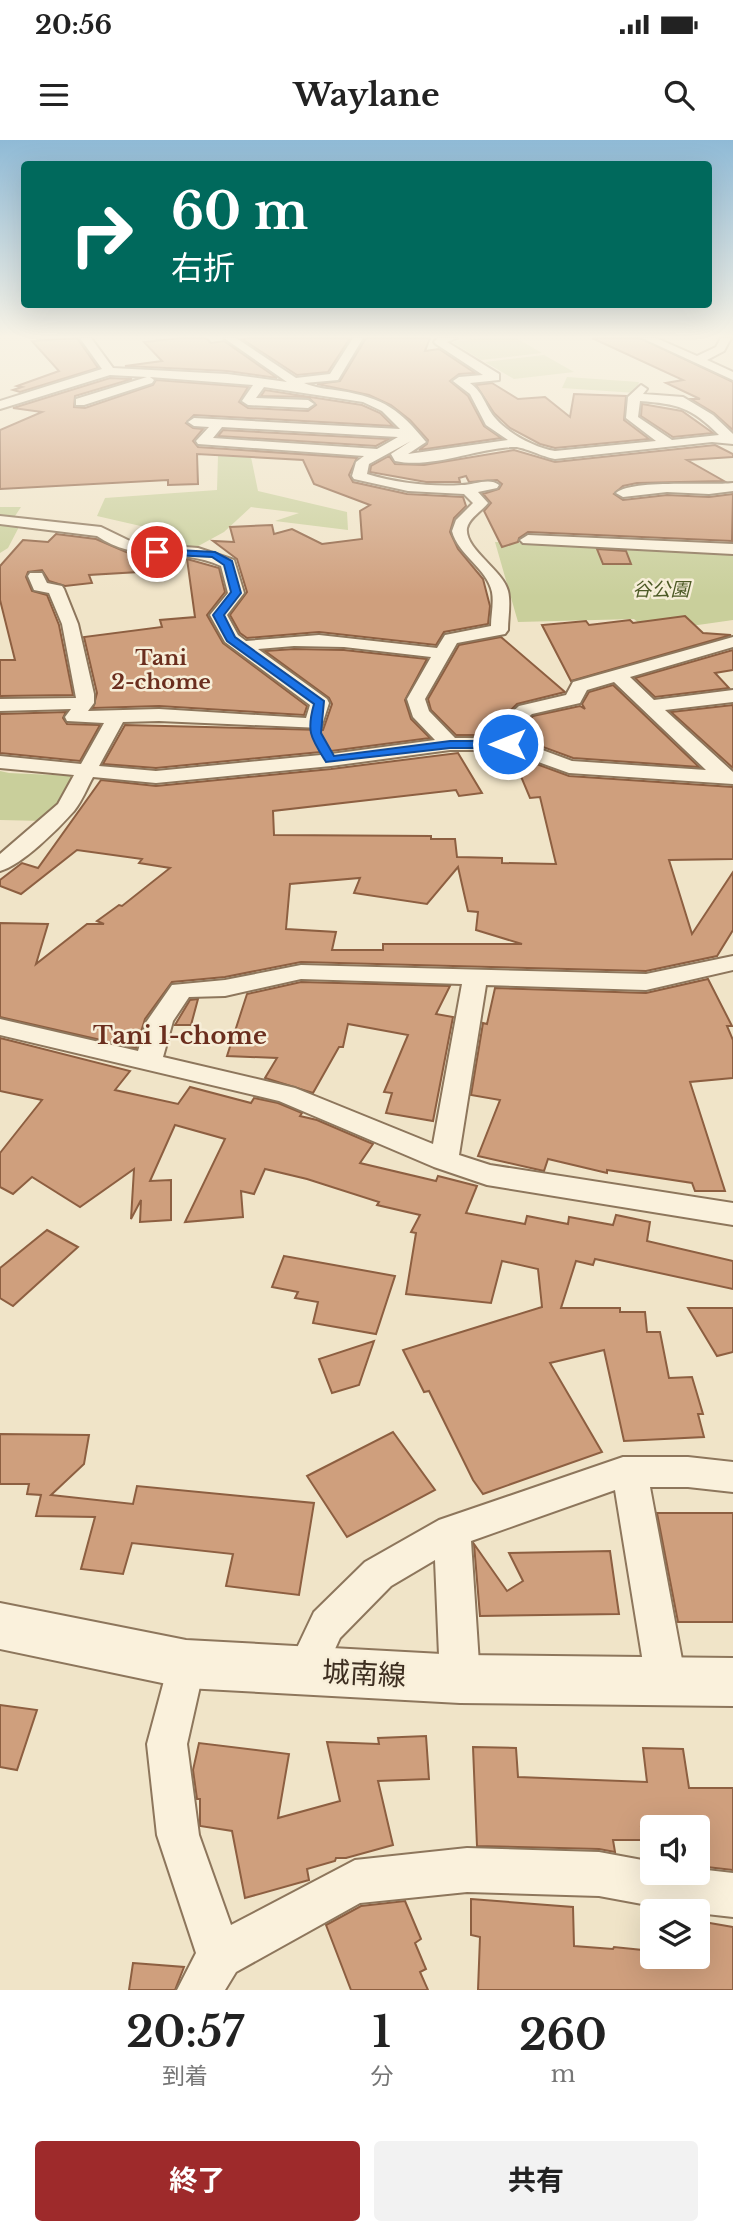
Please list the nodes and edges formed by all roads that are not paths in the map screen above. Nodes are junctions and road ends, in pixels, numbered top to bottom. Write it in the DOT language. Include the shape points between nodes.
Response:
graph roads {
  1 [pos="218,424"];
  2 [pos="243,424"];
  3 [pos="404,424"];
  4 [pos="494,424"];
  5 [pos="641,424"];
  6 [pos="714,424"];
  7 [pos="414,434"];
  8 [pos="732,435"];
  9 [pos="519,442"];
  10 [pos="669,444"];
  11 [pos="379,453"];
  12 [pos="492,485"];
  13 [pos="733,487"];
  14 [pos="469,491"];
  15 [pos="624,494"];
  16 [pos="0,520"];
  17 [pos="528,540"];
  18 [pos="733,548"];
  19 [pos="36,576"];
  20 [pos="733,642"];
  21 [pos="244,646"];
  22 [pos="444,654"];
  23 [pos="617,675"];
  24 [pos="733,696"];
  25 [pos="85,704"];
  26 [pos="0,705"];
  27 [pos="651,706"];
  28 [pos="117,717"];
  29 [pos="314,724"];
  30 [pos="450,744"];
  31 [pos="508,744"];
  32 [pos="331,760"];
  33 [pos="0,762"];
  34 [pos="88,772"];
  35 [pos="729,778"];
  36 [pos="0,864"];
  37 [pos="733,963"];
  38 [pos="475,976"];
  39 [pos="0,1027"];
  40 [pos="148,1062"];
  41 [pos="444,1160"];
  42 [pos="733,1214"];
  43 [pos="630,1473"];
  44 [pos="733,1478"];
  45 [pos="452,1531"];
  46 [pos="0,1626"];
  47 [pos="186,1664"];
  48 [pos="305,1671"];
  49 [pos="460,1679"];
  50 [pos="666,1681"];
  51 [pos="733,1682"];
  52 [pos="733,1895"];
  53 [pos="210,1973"];
  1 -- 11 [label="street" via="203,441"];
  2 -- 7 [label="street"];
  3 -- 7 [label="street"];
  4 -- 9 [label="street"];
  5 -- 10 [label="street"];
  6 -- 8 [label="street"];
  7 -- 9 [label="street" via="419,442 398,454 400,458"];
  7 -- 11 [label="street"];
  8 -- 10 [label="street"];
  9 -- 10 [label="street" via="555,455"];
  11 -- 14 [label="street" via="363,462 359,476 382,484"];
  12 -- 14 [label="street"];
  13 -- 15 [label="street"];
  14 -- 22 [label="street" via="481,503 459,530 463,546 488,569 500,590 499,630 452,639"];
  16 -- 21 [label="street" via="101,532 113,543 157,552 215,555 228,563 236,593 218,615 231,638"];
  17 -- 18 [label="street"];
  19 -- 25 [label="street" via="40,587 56,589 70,624"];
  20 -- 23 [label="street"];
  21 -- 22 [label="street" via="284,639 332,639"];
  21 -- 29 [label="street" via="320,704"];
  22 -- 30 [label="street" via="416,699 420,713"];
  23 -- 27 [label="street"];
  23 -- 31 [label="street" via="579,686 573,699 526,710 516,717"];
  24 -- 27 [label="street"];
  25 -- 26 [label="street"];
  25 -- 28 [label="street" via="74,717"];
  27 -- 35 [label="street"];
  28 -- 29 [label="street"];
  28 -- 34 [label="street"];
  29 -- 32 [label="street"];
  30 -- 31 [label="street"];
  30 -- 32 [label="street"];
  31 -- 35 [label="street" via="569,767"];
  32 -- 34 [label="street" via="156,777"];
  33 -- 34 [label="street"];
  34 -- 36 [label="street" via="66,807"];
  37 -- 38 [label="street" via="646,982"];
  38 -- 40 [label="street" via="302,972 225,988 181,990 160,1021"];
  38 -- 41 [label="street"];
  39 -- 40 [label="street"];
  40 -- 41 [label="street" via="286,1094"];
  41 -- 42 [label="street" via="487,1175"];
  43 -- 44 [label="street" via="688,1472"];
  43 -- 45 [label="street"];
  43 -- 50 [label="street"];
  45 -- 48 [label="street" via="378,1574 327,1625"];
  45 -- 49 [label="street"];
  46 -- 47 [label="street, 城南線"];
  47 -- 48 [label="street, 城南線"];
  47 -- 53 [label="street" via="167,1744 178,1835"];
  48 -- 49 [label="street, 城南線"];
  49 -- 50 [label="street, 城南線"];
  50 -- 51 [label="street, 城南線"];
  52 -- 53 [label="street" via="599,1874 467,1870 355,1882"];
}
